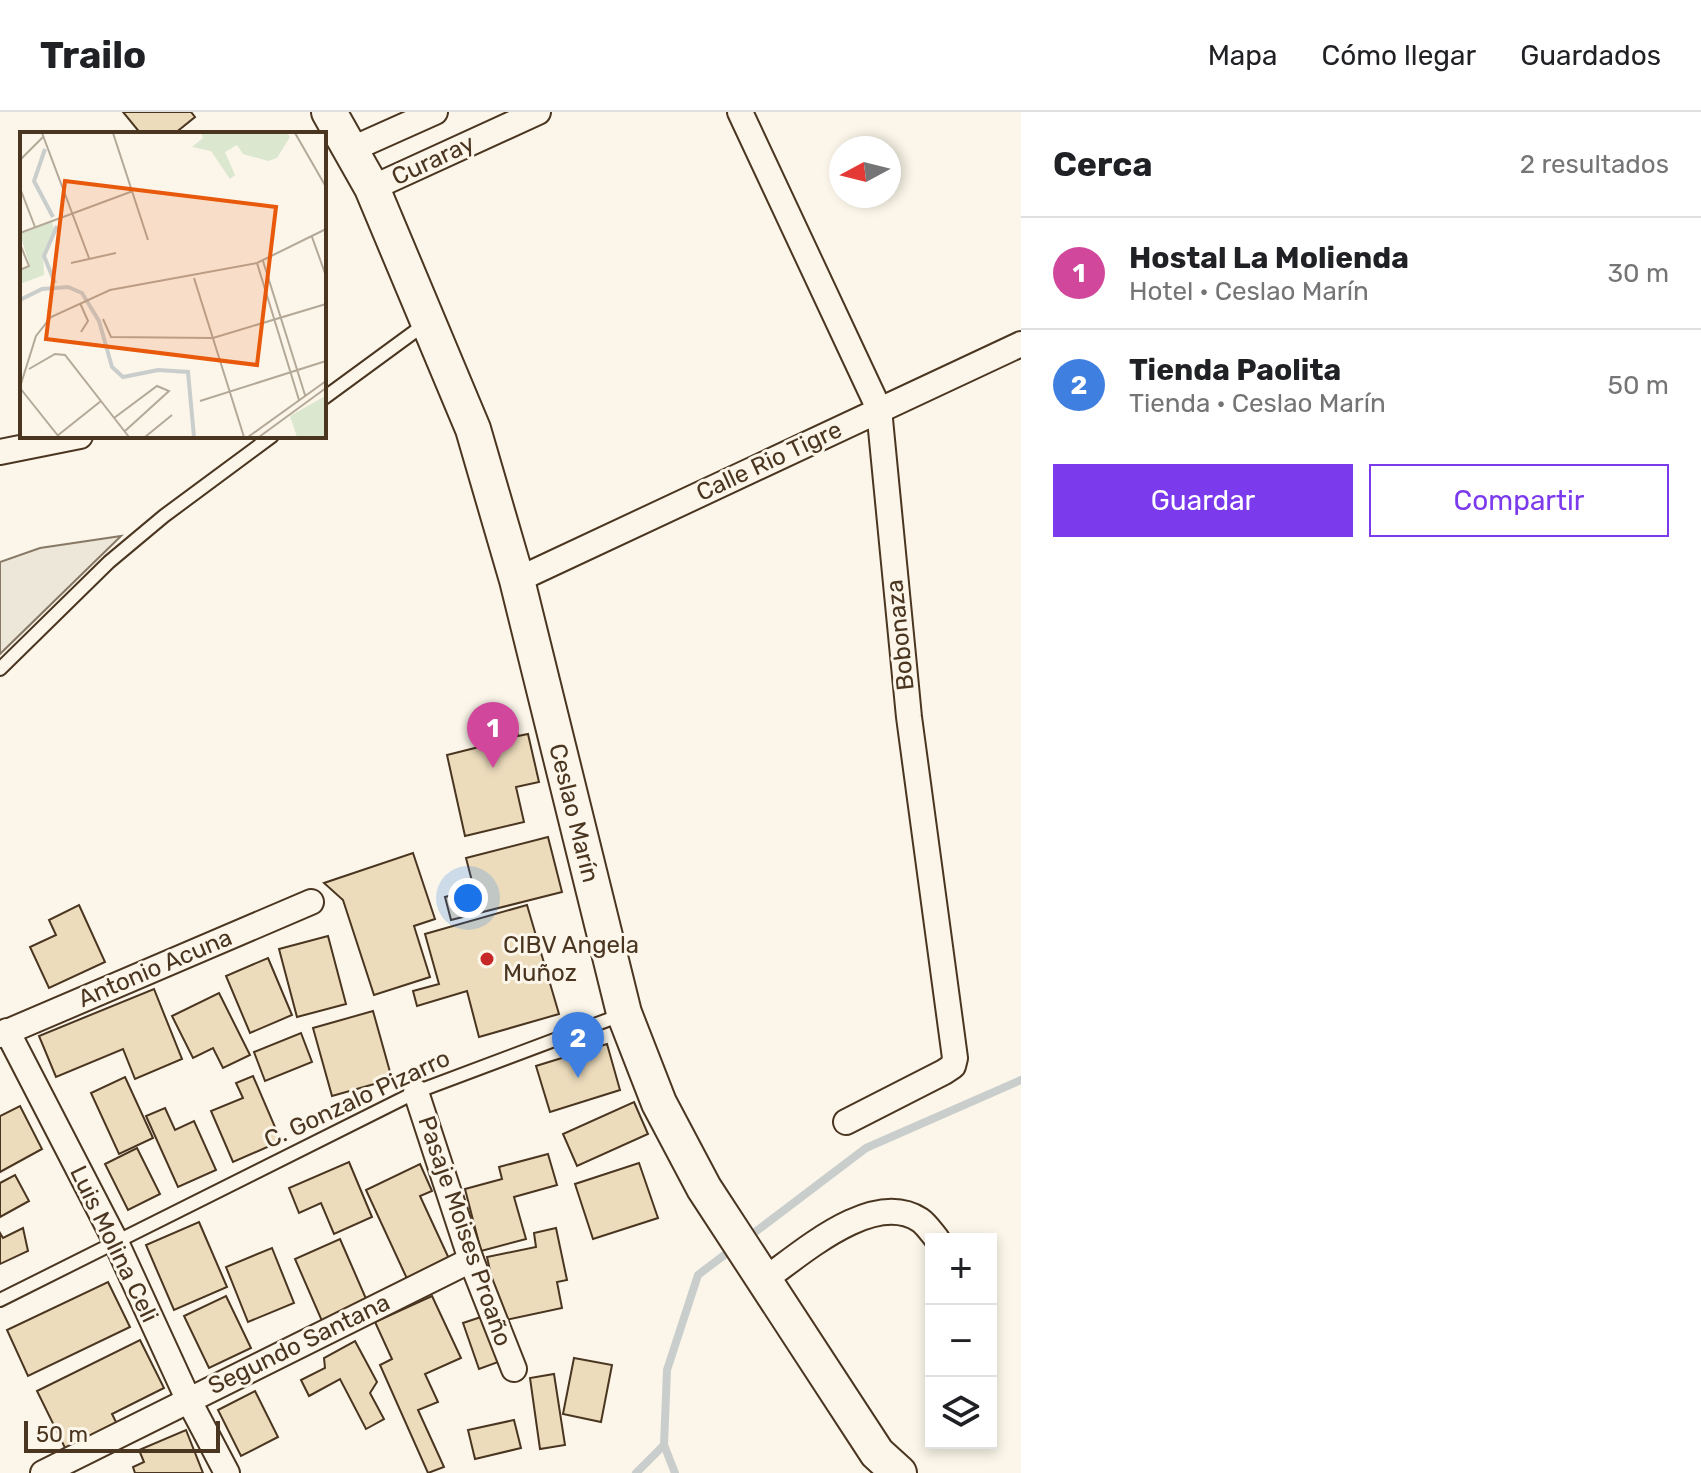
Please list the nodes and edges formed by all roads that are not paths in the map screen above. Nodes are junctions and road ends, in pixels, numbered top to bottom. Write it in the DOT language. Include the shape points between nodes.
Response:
graph roads {
  1 [pos="329,112"];
  2 [pos="435,112"];
  3 [pos="538,112"];
  4 [pos="740,112"];
  5 [pos="350,150"];
  6 [pos="372,188"];
  7 [pos="428,322"];
  8 [pos="1021,344"];
  9 [pos="326,397"];
  10 [pos="879,409"];
  11 [pos="70,438"];
  12 [pos="269,438"];
  13 [pos="0,452"];
  14 [pos="517,580"];
  15 [pos="0,669"];
  16 [pos="311,902"];
  17 [pos="624,1013"];
  18 [pos="2,1028"];
  19 [pos="416,1092"];
  20 [pos="846,1122"];
  21 [pos="932,1233"];
  22 [pos="115,1240"];
  23 [pos="471,1260"];
  24 [pos="758,1271"];
  25 [pos="0,1300"];
  26 [pos="514,1369"];
  27 [pos="188,1399"];
  28 [pos="43,1473"];
  29 [pos="227,1473"];
  30 [pos="899,1473"];
  1 -- 5 [label="main road, Ceslao Marín"];
  2 -- 5 [label="street, Curaray"];
  3 -- 6 [label="street, Curaray"];
  4 -- 10 [label="street, Bobonaza"];
  5 -- 6 [label="main road, Ceslao Marín"];
  6 -- 7 [label="main road, Ceslao Marín"];
  7 -- 9 [label="lane"];
  7 -- 14 [label="main road, Ceslao Marín" via="473,429"];
  8 -- 10 [label="street, Calle Rio Tigre"];
  10 -- 14 [label="street, Calle Rio Tigre"];
  10 -- 20 [label="street, Bobonaza" via="909,717 955,1058 944,1072"];
  11 -- 13 [label="street"];
  12 -- 15 [label="lane" via="120,553"];
  14 -- 17 [label="main road, Ceslao Marín"];
  16 -- 18 [label="street, Antonio Acuna"];
  17 -- 19 [label="lane, C. Gonzalo Pizarro"];
  17 -- 24 [label="main road, Ceslao Marín" via="659,1103 704,1188"];
  18 -- 22 [label="street, Luis Molina Celi"];
  19 -- 22 [label="lane, C. Gonzalo Pizarro"];
  19 -- 23 [label="street, Pasaje Moises Proaño"];
  21 -- 24 [label="street" via="920,1220 895,1211 869,1215"];
  22 -- 25 [label="lane, C. Gonzalo Pizarro"];
  22 -- 27 [label="street, Luis Molina Celi"];
  23 -- 26 [label="street, Pasaje Moises Proaño"];
  23 -- 27 [label="street, Segundo Santana"];
  24 -- 30 [label="main road, Ceslao Marín" via="877,1453"];
  27 -- 28 [label="street, Segundo Santana"];
  27 -- 29 [label="street, Luis Molina Celi"];
}
